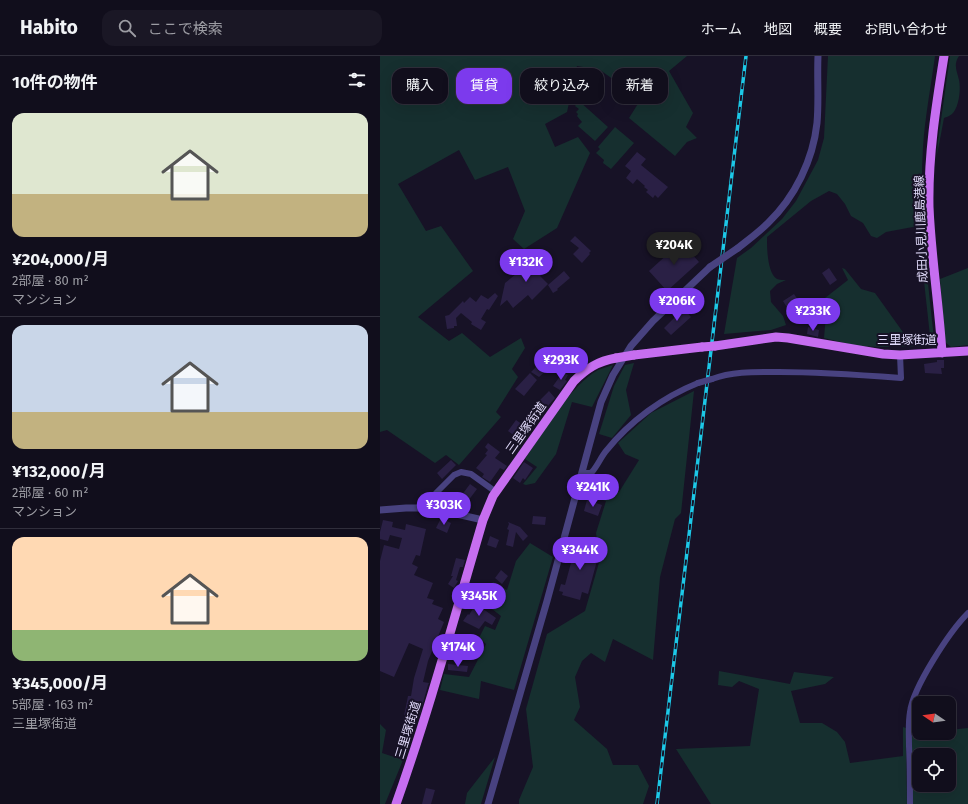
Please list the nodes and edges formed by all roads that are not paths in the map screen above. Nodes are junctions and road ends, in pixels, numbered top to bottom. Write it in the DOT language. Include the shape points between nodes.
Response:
graph roads {
  1 [pos="818,56"];
  2 [pos="944,56"];
  3 [pos="968,351"];
  4 [pos="942,353"];
  5 [pos="900,355"];
  6 [pos="582,473"];
  7 [pos="496,492"];
  8 [pos="430,508"];
  9 [pos="380,510"];
  10 [pos="483,520"];
  11 [pos="968,612"];
  12 [pos="396,804"];
  13 [pos="488,804"];
  14 [pos="910,804"];
  1 -- 6 [label="street, bridge" via="817,125 804,172 793,192 768,223 710,267 653,321 631,346 613,375 602,402"];
  2 -- 4 [label="main road, 成田小見川鹿島港線" via="935,110 929,184 930,226"];
  3 -- 4 [label="main road, 三里塚街道"];
  4 -- 5 [label="main road, 三里塚街道"];
  5 -- 6 [label="street, bridge" via="901,378 798,372 721,375 672,395 638,419 607,450 590,474"];
  5 -- 7 [label="main road, 三里塚街道, bridge" via="776,338 605,360 588,369 567,390"];
  6 -- 13 [label="street"];
  7 -- 8 [label="street" via="471,474 461,472 454,475 436,493"];
  7 -- 10 [label="main road, 三里塚街道"];
  8 -- 9 [label="street"];
  8 -- 10 [label="street"];
  10 -- 12 [label="main road, 三里塚街道"];
  11 -- 14 [label="street" via="947,639 912,700 909,712"];
}
